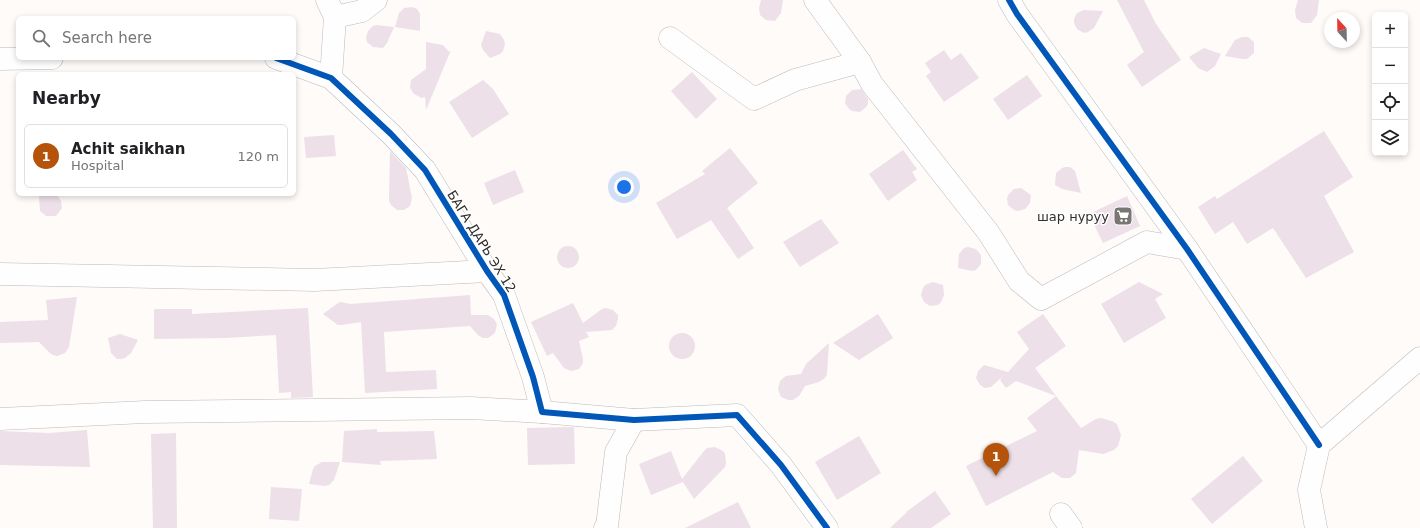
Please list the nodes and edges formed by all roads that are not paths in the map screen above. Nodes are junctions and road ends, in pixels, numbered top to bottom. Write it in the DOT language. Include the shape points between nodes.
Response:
graph roads {
  1 [pos="376,0"];
  2 [pos="815,0"];
  3 [pos="1009,0"];
  4 [pos="331,8"];
  5 [pos="670,38"];
  6 [pos="0,59"];
  7 [pos="16,59"];
  8 [pos="282,60"];
  9 [pos="860,62"];
  10 [pos="331,78"];
  11 [pos="1187,249"];
  12 [pos="487,271"];
  13 [pos="0,274"];
  14 [pos="1420,358"];
  15 [pos="542,412"];
  16 [pos="0,419"];
  17 [pos="634,420"];
  18 [pos="1319,445"];
  19 [pos="605,528"];
  20 [pos="827,528"];
  21 [pos="1316,528"];
  1 -- 4 [label="street" via="362,11"];
  2 -- 9 [label="street"];
  3 -- 11 [label="street"];
  4 -- 10 [label="street"];
  5 -- 9 [label="street" via="754,99 795,80"];
  6 -- 7 [label="street"];
  8 -- 10 [label="street, БАГА ДАРЬ ЭХ 12"];
  9 -- 11 [label="street" via="872,84 988,232 1019,281 1041,299 1147,242"];
  10 -- 12 [label="street, БАГА ДАРЬ ЭХ 12" via="425,170"];
  11 -- 18 [label="street"];
  12 -- 13 [label="street" via="314,280"];
  12 -- 15 [label="street, БАГА ДАРЬ ЭХ 12" via="504,295 533,377"];
  14 -- 18 [label="street"];
  15 -- 16 [label="street" via="471,408 161,412"];
  15 -- 17 [label="street"];
  17 -- 19 [label="street" via="616,452"];
  17 -- 20 [label="street" via="737,415 781,465"];
  18 -- 21 [label="street" via="1309,490"];
}
